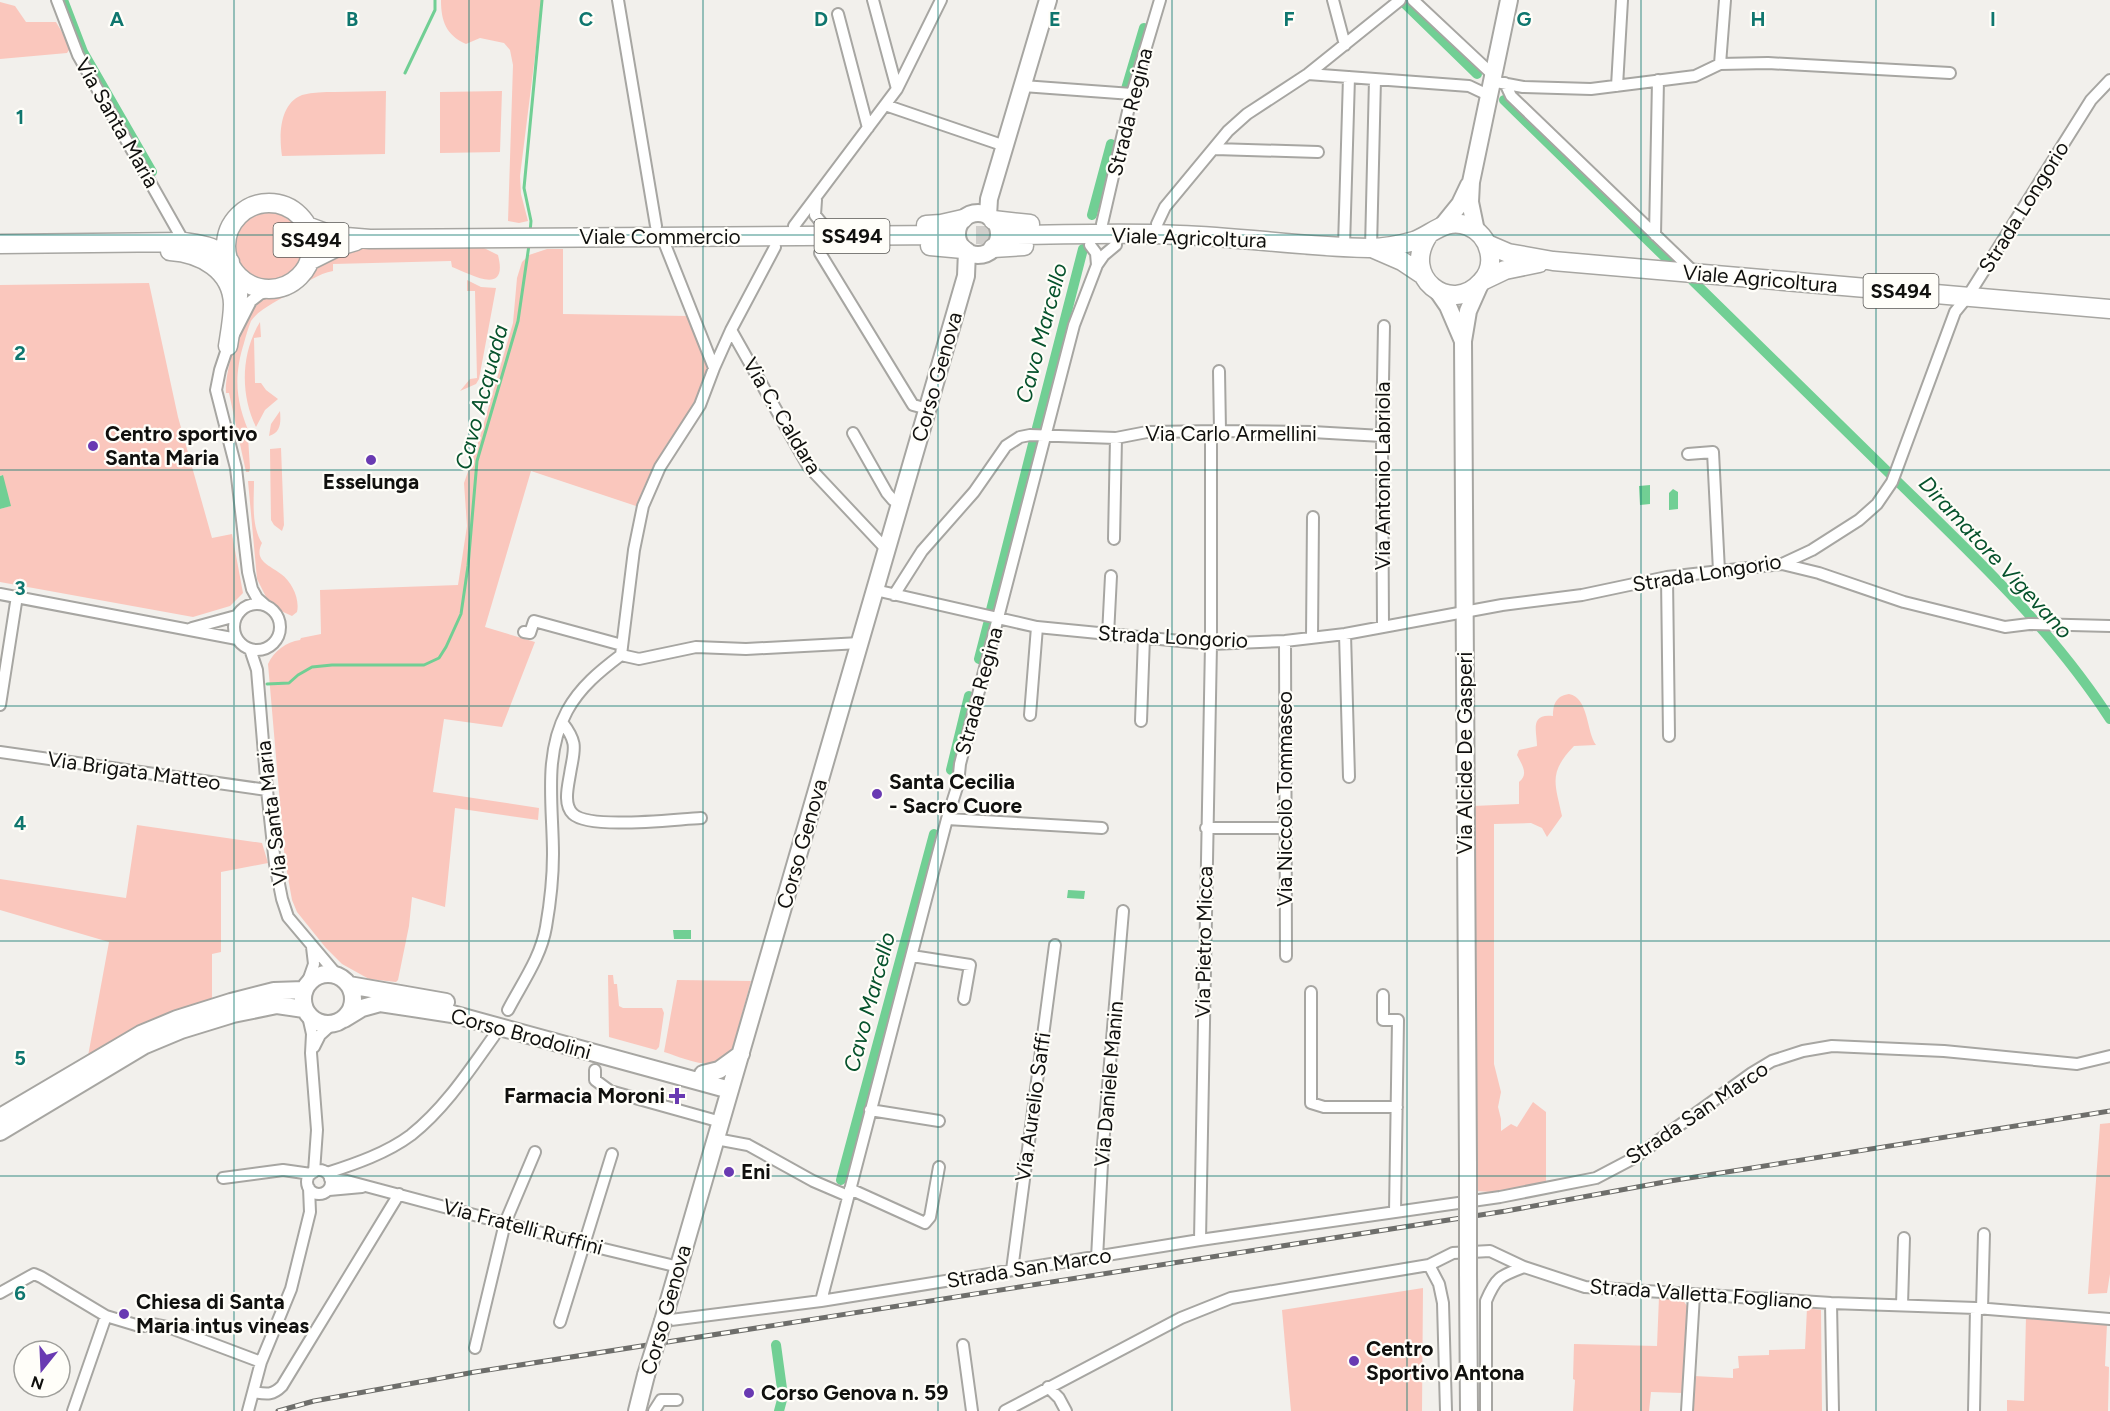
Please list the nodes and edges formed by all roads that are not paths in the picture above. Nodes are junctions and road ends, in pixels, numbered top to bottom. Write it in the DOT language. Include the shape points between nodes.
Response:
graph roads {
  1 [pos="57,0"];
  2 [pos="618,0"];
  3 [pos="873,0"];
  4 [pos="941,0"];
  5 [pos="1048,0"];
  6 [pos="1160,0"];
  7 [pos="1333,0"];
  8 [pos="1413,0"];
  9 [pos="1509,0"];
  10 [pos="1622,0"];
  11 [pos="1725,0"];
  12 [pos="1398,2"];
  13 [pos="838,14"];
  14 [pos="1345,45"];
  15 [pos="1720,64"];
  16 [pos="1950,73"];
  17 [pos="1308,74"];
  18 [pos="1349,77"];
  19 [pos="1375,79"];
  20 [pos="1658,80"];
  21 [pos="2110,80"];
  22 [pos="1494,83"];
  23 [pos="1023,86"];
  24 [pos="1617,86"];
  25 [pos="897,89"];
  26 [pos="1132,94"];
  27 [pos="885,105"];
  28 [pos="868,128"];
  29 [pos="1005,146"];
  30 [pos="1215,149"];
  31 [pos="1318,152"];
  32 [pos="1471,182"];
  33 [pos="816,197"];
  34 [pos="982,214"];
  35 [pos="234,221"];
  36 [pos="1102,224"];
  37 [pos="1156,224"];
  38 [pos="307,226"];
  39 [pos="794,226"];
  40 [pos="824,226"];
  41 [pos="1436,229"];
  42 [pos="659,232"];
  43 [pos="949,235"];
  44 [pos="1655,235"];
  45 [pos="1208,237"];
  46 [pos="1482,237"];
  47 [pos="370,239"];
  48 [pos="184,242"];
  49 [pos="79,243"];
  50 [pos="0,244"];
  51 [pos="1090,245"];
  52 [pos="1116,245"];
  53 [pos="1344,246"];
  54 [pos="775,247"];
  55 [pos="982,247"];
  56 [pos="1371,248"];
  57 [pos="820,253"];
  58 [pos="309,261"];
  59 [pos="1553,261"];
  60 [pos="1096,265"];
  61 [pos="234,268"];
  62 [pos="1693,273"];
  63 [pos="1423,275"];
  64 [pos="1482,282"];
  65 [pos="279,287"];
  66 [pos="1437,290"];
  67 [pos="1968,296"];
  68 [pos="2110,309"];
  69 [pos="1384,326"];
  70 [pos="731,330"];
  71 [pos="1463,341"];
  72 [pos="230,342"];
  73 [pos="714,368"];
  74 [pos="1220,371"];
  75 [pos="928,409"];
  76 [pos="1220,431"];
  77 [pos="852,433"];
  78 [pos="1045,436"];
  79 [pos="1382,436"];
  80 [pos="1116,438"];
  81 [pos="1211,439"];
  82 [pos="1688,454"];
  83 [pos="901,503"];
  84 [pos="1313,516"];
  85 [pos="1114,539"];
  86 [pos="887,550"];
  87 [pos="1782,564"];
  88 [pos="1719,571"];
  89 [pos="248,572"];
  90 [pos="1111,576"];
  91 [pos="1667,577"];
  92 [pos="876,591"];
  93 [pos="0,594"];
  94 [pos="894,595"];
  95 [pos="17,596"];
  96 [pos="265,605"];
  97 [pos="1465,612"];
  98 [pos="237,614"];
  99 [pos="998,620"];
  100 [pos="1383,626"];
  101 [pos="2110,626"];
  102 [pos="1037,627"];
  103 [pos="186,629"];
  104 [pos="524,632"];
  105 [pos="1345,634"];
  106 [pos="1108,635"];
  107 [pos="1144,637"];
  108 [pos="1312,638"];
  109 [pos="237,639"];
  110 [pos="1285,641"];
  111 [pos="860,643"];
  112 [pos="1211,644"];
  113 [pos="250,649"];
  114 [pos="262,650"];
  115 [pos="621,650"];
  116 [pos="257,670"];
  117 [pos="0,705"];
  118 [pos="1030,715"];
  119 [pos="1141,721"];
  120 [pos="562,722"];
  121 [pos="1669,736"];
  122 [pos="0,752"];
  123 [pos="1349,777"];
  124 [pos="267,790"];
  125 [pos="701,818"];
  126 [pos="947,819"];
  127 [pos="1102,828"];
  128 [pos="1206,828"];
  129 [pos="1285,828"];
  130 [pos="1123,911"];
  131 [pos="1055,945"];
  132 [pos="312,947"];
  133 [pos="912,956"];
  134 [pos="1286,956"];
  135 [pos="343,980"];
  136 [pos="305,987"];
  137 [pos="1311,992"];
  138 [pos="1383,995"];
  139 [pos="964,999"];
  140 [pos="508,1010"];
  141 [pos="306,1012"];
  142 [pos="338,1022"];
  143 [pos="494,1036"];
  144 [pos="311,1053"];
  145 [pos="741,1054"];
  146 [pos="2110,1056"];
  147 [pos="595,1070"];
  148 [pos="701,1079"];
  149 [pos="731,1087"];
  150 [pos="1396,1107"];
  151 [pos="870,1110"];
  152 [pos="0,1117"];
  153 [pos="722,1118"];
  154 [pos="939,1121"];
  155 [pos="0,1132"];
  156 [pos="716,1139"];
  157 [pos="535,1152"];
  158 [pos="612,1154"];
  159 [pos="359,1161"];
  160 [pos="939,1167"];
  161 [pos="223,1178"];
  162 [pos="320,1180"];
  163 [pos="368,1186"];
  164 [pos="849,1192"];
  165 [pos="399,1194"];
  166 [pos="310,1212"];
  167 [pos="1395,1212"];
  168 [pos="505,1223"];
  169 [pos="1984,1234"];
  170 [pos="1904,1238"];
  171 [pos="1200,1240"];
  172 [pos="583,1244"];
  173 [pos="1097,1257"];
  174 [pos="1429,1264"];
  175 [pos="679,1267"];
  176 [pos="1524,1267"];
  177 [pos="1012,1270"];
  178 [pos="0,1293"];
  179 [pos="1694,1295"];
  180 [pos="821,1301"];
  181 [pos="1831,1303"];
  182 [pos="1902,1305"];
  183 [pos="1979,1308"];
  184 [pos="106,1316"];
  185 [pos="2110,1319"];
  186 [pos="663,1321"];
  187 [pos="560,1322"];
  188 [pos="963,1345"];
  189 [pos="476,1348"];
  190 [pos="261,1362"];
  191 [pos="1048,1387"];
  192 [pos="253,1392"];
  193 [pos="677,1400"];
  194 [pos="73,1411"];
  195 [pos="249,1411"];
  196 [pos="637,1411"];
  197 [pos="654,1411"];
  198 [pos="972,1411"];
  199 [pos="1005,1411"];
  200 [pos="1066,1411"];
  201 [pos="1446,1411"];
  202 [pos="1469,1411"];
  203 [pos="1486,1411"];
  204 [pos="1687,1411"];
  205 [pos="1833,1411"];
  206 [pos="1974,1411"];
  1 -- 48 [label="street, Via Santa Maria" via="78,55"];
  2 -- 42 [label="street"];
  3 -- 25 [label="street"];
  4 -- 25 [label="street"];
  5 -- 23 [label="main road, Corso Genova"];
  6 -- 26 [label="street, Strada Regina"];
  7 -- 14 [label="street"];
  8 -- 22 [label="street"];
  9 -- 22 [label="main road"];
  10 -- 24 [label="street"];
  11 -- 15 [label="street"];
  12 -- 14 [label="street"];
  13 -- 28 [label="street"];
  14 -- 17 [label="street"];
  15 -- 16 [label="street"];
  15 -- 20 [label="street" via="1695,76"];
  17 -- 18 [label="street"];
  17 -- 30 [label="street" via="1247,114"];
  18 -- 19 [label="street"];
  18 -- 53 [label="street"];
  19 -- 22 [label="street" via="1469,86"];
  19 -- 56 [label="street"];
  20 -- 24 [label="street"];
  20 -- 44 [label="street"];
  21 -- 67 [label="street, Strada Longorio" via="2091,100"];
  22 -- 24 [label="street" via="1591,89"];
  22 -- 32 [label="main road"];
  22 -- 44 [label="street"];
  23 -- 26 [label="street"];
  23 -- 29 [label="main road, Corso Genova"];
  25 -- 27 [label="street"];
  26 -- 36 [label="street, Strada Regina"];
  27 -- 28 [label="street"];
  27 -- 29 [label="street"];
  28 -- 33 [label="street"];
  29 -- 34 [label="main road, Corso Genova"];
  30 -- 31 [label="street"];
  30 -- 37 [label="street" via="1165,207"];
  32 -- 41 [label="main road" via="1460,204"];
  32 -- 46 [label="main road" via="1470,202"];
  33 -- 39 [label="street"];
  33 -- 40 [label="street" via="815,215"];
  34 -- 36 [label="main road" via="1022,224"];
  34 -- 40 [label="main road" via="931,225"];
  34 -- 55 [label="main road, Corso Genova" via="998,234"];
  34 -- 55 [label="main road, Corso Genova" via="957,231 957,238"];
  35 -- 38 [label="main road, Viale Commercio / SS494" via="252,207 276,204 297,213"];
  35 -- 48 [label="main road, Viale Commercio / SS494" via="208,237"];
  35 -- 61 [label="main road" via="226,241"];
  36 -- 37 [label="main road"];
  37 -- 45 [label="main road"];
  38 -- 47 [label="main road, Viale Commercio / SS494" via="334,236"];
  38 -- 58 [label="main road, SS494" via="312,243"];
  39 -- 40 [label="main road"];
  39 -- 42 [label="main road"];
  41 -- 46 [label="main road, Viale Agricoltura / SS494" via="1460,224"];
  41 -- 56 [label="main road, Viale Agricoltura / SS494" via="1403,244"];
  41 -- 63 [label="main road" via="1422,243 1419,265"];
  42 -- 43 [label="main road, Viale Commercio / SS494"];
  42 -- 47 [label="main road, Viale Commercio / SS494"];
  42 -- 54 [label="main road" via="717,247"];
  42 -- 73 [label="street"];
  44 -- 62 [label="street"];
  45 -- 52 [label="main road" via="1173,244"];
  45 -- 53 [label="main road, Viale Agricoltura / SS494"];
  45 -- 55 [label="main road, Viale Agricoltura / SS494" via="1159,234"];
  46 -- 59 [label="main road, Viale Agricoltura / SS494" via="1508,253"];
  46 -- 64 [label="main road" via="1490,262"];
  47 -- 58 [label="main road, Viale Commercio / SS494" via="339,246"];
  48 -- 49 [label="main road, Viale Commercio / SS494"];
  48 -- 61 [label="main road, Viale Commercio / SS494" via="210,246"];
  49 -- 50 [label="main road, Viale Commercio / SS494"];
  49 -- 72 [label="main road" via="178,251 218,267 229,283 233,303"];
  51 -- 52 [label="main road"];
  51 -- 55 [label="main road"];
  51 -- 60 [label="street" via="1096,254"];
  52 -- 60 [label="street, Strada Regina"];
  53 -- 56 [label="main road, Viale Agricoltura / SS494"];
  54 -- 55 [label="main road"];
  54 -- 70 [label="street"];
  55 -- 75 [label="main road, Corso Genova" via="966,276"];
  56 -- 63 [label="main road, Viale Agricoltura / SS494"];
  57 -- 75 [label="street" via="913,405"];
  58 -- 65 [label="main road, Viale Commercio / SS494" via="294,281"];
  59 -- 62 [label="main road, Viale Agricoltura / SS494"];
  59 -- 64 [label="main road, Viale Agricoltura / SS494" via="1505,270"];
  60 -- 78 [label="street, Strada Regina" via="1074,325"];
  61 -- 65 [label="main road, Viale Commercio / SS494" via="246,282 257,287"];
  61 -- 72 [label="street, Via Santa Maria" via="243,298"];
  62 -- 67 [label="main road, Viale Agricoltura / SS494"];
  63 -- 66 [label="main road, Viale Agricoltura / SS494"];
  64 -- 66 [label="main road, Viale Agricoltura / SS494" via="1473,290 1455,295"];
  64 -- 71 [label="main road, Via Alcide De Gasperi" via="1468,311"];
  65 -- 72 [label="street, Via Santa Maria" via="251,301"];
  66 -- 71 [label="main road, Via Alcide De Gasperi"];
  67 -- 68 [label="main road, Viale Agricoltura / SS494"];
  67 -- 87 [label="street, Strada Longorio" via="1955,312 1892,482 1877,504 1821,544"];
  69 -- 79 [label="street, Via Antonio Labriola"];
  70 -- 73 [label="street"];
  70 -- 86 [label="street, Via C. Caldara" via="808,466"];
  71 -- 97 [label="main road, Via Alcide De Gasperi"];
  72 -- 89 [label="street, Via Santa Maria" via="216,390 236,468"];
  73 -- 115 [label="street" via="700,405 660,467 643,506"];
  74 -- 76 [label="street"];
  75 -- 83 [label="main road, Corso Genova"];
  76 -- 79 [label="street, Via Carlo Armellini"];
  76 -- 80 [label="street, Via Carlo Armellini" via="1147,432"];
  77 -- 83 [label="street" via="886,493"];
  78 -- 80 [label="street, Via Carlo Armellini"];
  78 -- 94 [label="street, Via Carlo Armellini" via="1024,436 1006,447 974,492 922,551"];
  78 -- 99 [label="street, Strada Regina"];
  79 -- 100 [label="street, Via Antonio Labriola"];
  80 -- 85 [label="street"];
  81 -- 112 [label="street, Via Pietro Micca"];
  82 -- 88 [label="street" via="1713,452"];
  83 -- 86 [label="main road, Corso Genova"];
  84 -- 108 [label="street"];
  86 -- 92 [label="main road, Corso Genova"];
  87 -- 88 [label="street, Strada Longorio"];
  87 -- 101 [label="street" via="1904,602 2005,627"];
  88 -- 91 [label="street, Strada Longorio"];
  89 -- 96 [label="street, Via Santa Maria" via="252,589"];
  89 -- 98 [label="street, Via Santa Maria" via="244,600"];
  90 -- 106 [label="street"];
  91 -- 97 [label="street, Strada Longorio" via="1582,595"];
  91 -- 121 [label="street"];
  92 -- 94 [label="street, Strada Longorio"];
  92 -- 111 [label="main road, Corso Genova"];
  93 -- 95 [label="street"];
  94 -- 99 [label="street, Strada Longorio"];
  95 -- 103 [label="street"];
  95 -- 117 [label="street"];
  96 -- 98 [label="street" via="251,604"];
  96 -- 114 [label="street, Via Santa Maria" via="279,618 280,627 275,642"];
  97 -- 100 [label="street, Strada Longorio"];
  97 -- 202 [label="main road, Via Alcide De Gasperi, bridge"];
  98 -- 103 [label="street"];
  98 -- 109 [label="street, Via Santa Maria" via="233,624"];
  99 -- 102 [label="street, Strada Longorio"];
  99 -- 126 [label="street, Strada Regina"];
  100 -- 105 [label="street, Strada Longorio"];
  102 -- 106 [label="street, Strada Longorio"];
  102 -- 118 [label="street"];
  103 -- 109 [label="street"];
  104 -- 115 [label="street" via="530,633 534,621"];
  105 -- 108 [label="street, Strada Longorio"];
  105 -- 123 [label="street"];
  106 -- 107 [label="street, Strada Longorio"];
  107 -- 112 [label="street, Strada Longorio"];
  107 -- 119 [label="street"];
  108 -- 110 [label="street, Strada Longorio"];
  109 -- 113 [label="street"];
  110 -- 112 [label="street, Strada Longorio"];
  110 -- 129 [label="street, Via Niccolò Tommaseo"];
  111 -- 115 [label="street" via="746,649 696,646 639,658"];
  111 -- 145 [label="main road, Corso Genova"];
  112 -- 128 [label="street, Via Pietro Micca"];
  113 -- 114 [label="street"];
  113 -- 116 [label="street, Via Santa Maria"];
  114 -- 116 [label="street, Via Santa Maria"];
  115 -- 120 [label="street" via="593,677"];
  116 -- 124 [label="street, Via Santa Maria"];
  120 -- 125 [label="street" via="575,746 567,794 573,815 612,823"];
  120 -- 140 [label="street" via="552,753 553,856 547,927 542,946"];
  122 -- 124 [label="street, Via Brigata Matteo"];
  124 -- 132 [label="street, Via Santa Maria" via="282,899 288,917"];
  126 -- 127 [label="street"];
  126 -- 133 [label="street, Strada Regina"];
  128 -- 129 [label="street"];
  128 -- 171 [label="street, Via Pietro Micca"];
  129 -- 134 [label="street, Via Niccolò Tommaseo"];
  130 -- 173 [label="street, Via Daniele Manin"];
  131 -- 177 [label="street, Via Aurelio Saffi"];
  132 -- 135 [label="street, Via Santa Maria"];
  132 -- 136 [label="street" via="314,964"];
  133 -- 139 [label="street" via="970,965"];
  133 -- 151 [label="street, Strada Regina"];
  135 -- 136 [label="main road, Corso Brodolini" via="320,974"];
  135 -- 142 [label="main road" via="353,997 351,1009"];
  135 -- 148 [label="main road, Corso Brodolini" via="454,1003"];
  136 -- 141 [label="main road" via="302,999"];
  136 -- 152 [label="main road, Corso Brodolini" via="231,1002 141,1034"];
  137 -- 150 [label="street" via="1311,1103 1324,1107"];
  138 -- 150 [label="street" via="1383,1020 1398,1020"];
  141 -- 142 [label="main road" via="319,1023"];
  141 -- 144 [label="street" via="312,1034"];
  141 -- 155 [label="main road" via="277,1005 181,1030 146,1045"];
  142 -- 144 [label="street" via="320,1035"];
  142 -- 148 [label="main road, Corso Brodolini" via="374,1003 423,1009"];
  143 -- 159 [label="street" via="438,1110 410,1135"];
  144 -- 162 [label="street"];
  145 -- 148 [label="main road"];
  145 -- 149 [label="main road, Corso Genova"];
  146 -- 167 [label="street, Strada San Marco" via="2077,1064 1880,1047 1832,1046 1803,1051 1772,1061 1752,1073 1634,1158 1596,1178"];
  147 -- 153 [label="street" via="595,1080 610,1091"];
  148 -- 149 [label="main road, Corso Brodolini"];
  148 -- 153 [label="main road"];
  149 -- 153 [label="main road, Corso Genova"];
  150 -- 167 [label="street"];
  151 -- 154 [label="street"];
  151 -- 164 [label="street, Strada Regina"];
  153 -- 156 [label="main road, Corso Genova"];
  156 -- 164 [label="street" via="748,1145 813,1181"];
  156 -- 175 [label="main road, Corso Genova"];
  157 -- 168 [label="street"];
  158 -- 172 [label="street"];
  159 -- 162 [label="street"];
  159 -- 163 [label="street" via="359,1176"];
  160 -- 164 [label="street" via="930,1218 925,1223"];
  161 -- 162 [label="street, Via Fratelli Ruffini" via="283,1170"];
  162 -- 163 [label="street, Via Fratelli Ruffini" via="347,1180"];
  162 -- 166 [label="street"];
  162 -- 166 [label="street"];
  163 -- 165 [label="street, Via Fratelli Ruffini"];
  164 -- 180 [label="street, Strada Regina"];
  165 -- 168 [label="street, Via Fratelli Ruffini"];
  165 -- 192 [label="street" via="282,1386 275,1392"];
  166 -- 190 [label="street" via="291,1289"];
  167 -- 171 [label="street, Strada San Marco"];
  168 -- 172 [label="street, Via Fratelli Ruffini"];
  168 -- 189 [label="street"];
  169 -- 183 [label="street"];
  170 -- 182 [label="street"];
  171 -- 173 [label="street, Strada San Marco"];
  172 -- 175 [label="street, Via Fratelli Ruffini"];
  172 -- 187 [label="street"];
  173 -- 177 [label="street, Strada San Marco"];
  174 -- 176 [label="street, Strada Valletta Fogliano" via="1453,1253 1490,1251"];
  174 -- 191 [label="street, Strada Valletta Fogliano" via="1231,1298 1181,1318"];
  174 -- 201 [label="street" via="1443,1303"];
  175 -- 186 [label="main road, Corso Genova"];
  176 -- 179 [label="street, Strada Valletta Fogliano" via="1585,1287"];
  176 -- 203 [label="street" via="1501,1276 1486,1301"];
  177 -- 180 [label="street, Strada San Marco"];
  178 -- 184 [label="street" via="33,1274"];
  179 -- 181 [label="street, Strada Valletta Fogliano"];
  179 -- 204 [label="street"];
  180 -- 186 [label="street, Strada San Marco"];
  181 -- 182 [label="street, Strada Valletta Fogliano"];
  181 -- 205 [label="street"];
  182 -- 183 [label="street, Strada Valletta Fogliano"];
  183 -- 185 [label="street, Strada Valletta Fogliano"];
  183 -- 206 [label="street"];
  184 -- 190 [label="street" via="136,1325 168,1327"];
  184 -- 194 [label="street"];
  186 -- 196 [label="main road, Corso Genova, bridge"];
  188 -- 198 [label="street"];
  190 -- 192 [label="street"];
  191 -- 199 [label="street, Strada Valletta Fogliano"];
  191 -- 200 [label="street"];
  192 -- 195 [label="street"];
  193 -- 197 [label="street, Corso Genova" via="661,1400"];
}
